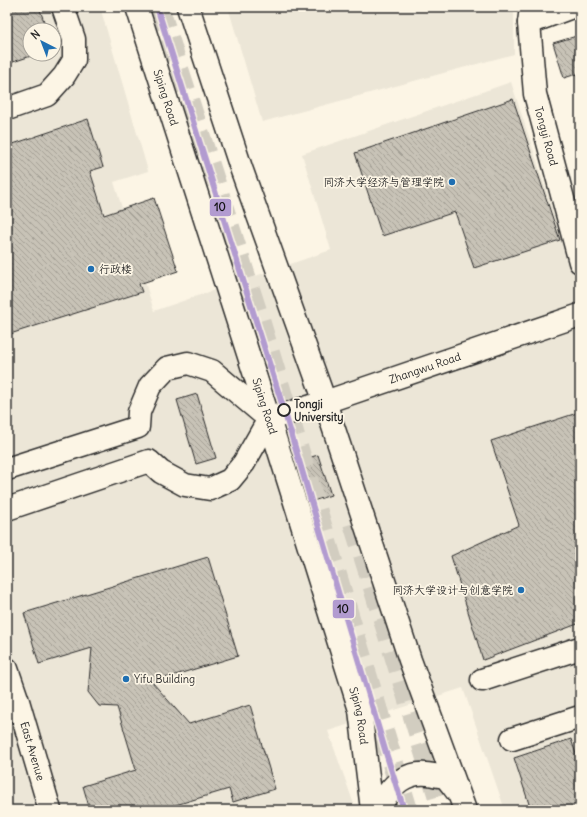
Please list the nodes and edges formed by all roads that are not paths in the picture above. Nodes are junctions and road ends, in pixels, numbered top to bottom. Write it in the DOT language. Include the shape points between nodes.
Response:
graph roads {
  1 [pos="63,7"];
  2 [pos="137,7"];
  3 [pos="188,7"];
  4 [pos="572,7"];
  5 [pos="530,15"];
  6 [pos="7,109"];
  7 [pos="580,262"];
  8 [pos="580,315"];
  9 [pos="325,402"];
  10 [pos="269,419"];
  11 [pos="138,427"];
  12 [pos="149,460"];
  13 [pos="7,469"];
  14 [pos="7,509"];
  15 [pos="580,648"];
  16 [pos="7,669"];
  17 [pos="482,680"];
  18 [pos="580,717"];
  19 [pos="512,739"];
  20 [pos="462,802"];
  21 [pos="50,810"];
  22 [pos="372,810"];
  23 [pos="380,810"];
  1 -- 6 [label="main road" via="74,39 74,60 47,95"];
  2 -- 10 [label="main road, Siping Road"];
  3 -- 9 [label="main road" via="241,168"];
  4 -- 5 [label="main road"];
  5 -- 7 [label="main road, Tongyi Road" via="535,94"];
  8 -- 9 [label="main road, Zhangwu Road"];
  9 -- 10 [label="main road, Zhangwu Road"];
  9 -- 20 [label="main road" via="410,660"];
  10 -- 11 [label="main road" via="212,370 188,363 167,368 150,386 139,412"];
  10 -- 12 [label="main road" via="244,464 230,480 210,489 185,485 161,472"];
  10 -- 22 [label="main road, Siping Road" via="360,710"];
  11 -- 12 [label="main road" via="140,441"];
  11 -- 13 [label="main road"];
  12 -- 14 [label="main road"];
  15 -- 17 [label="main road"];
  16 -- 21 [label="main road, East Avenue"];
  18 -- 19 [label="main road"];
  20 -- 23 [label="main road" via="445,778 430,774 411,775 390,790"];
}
